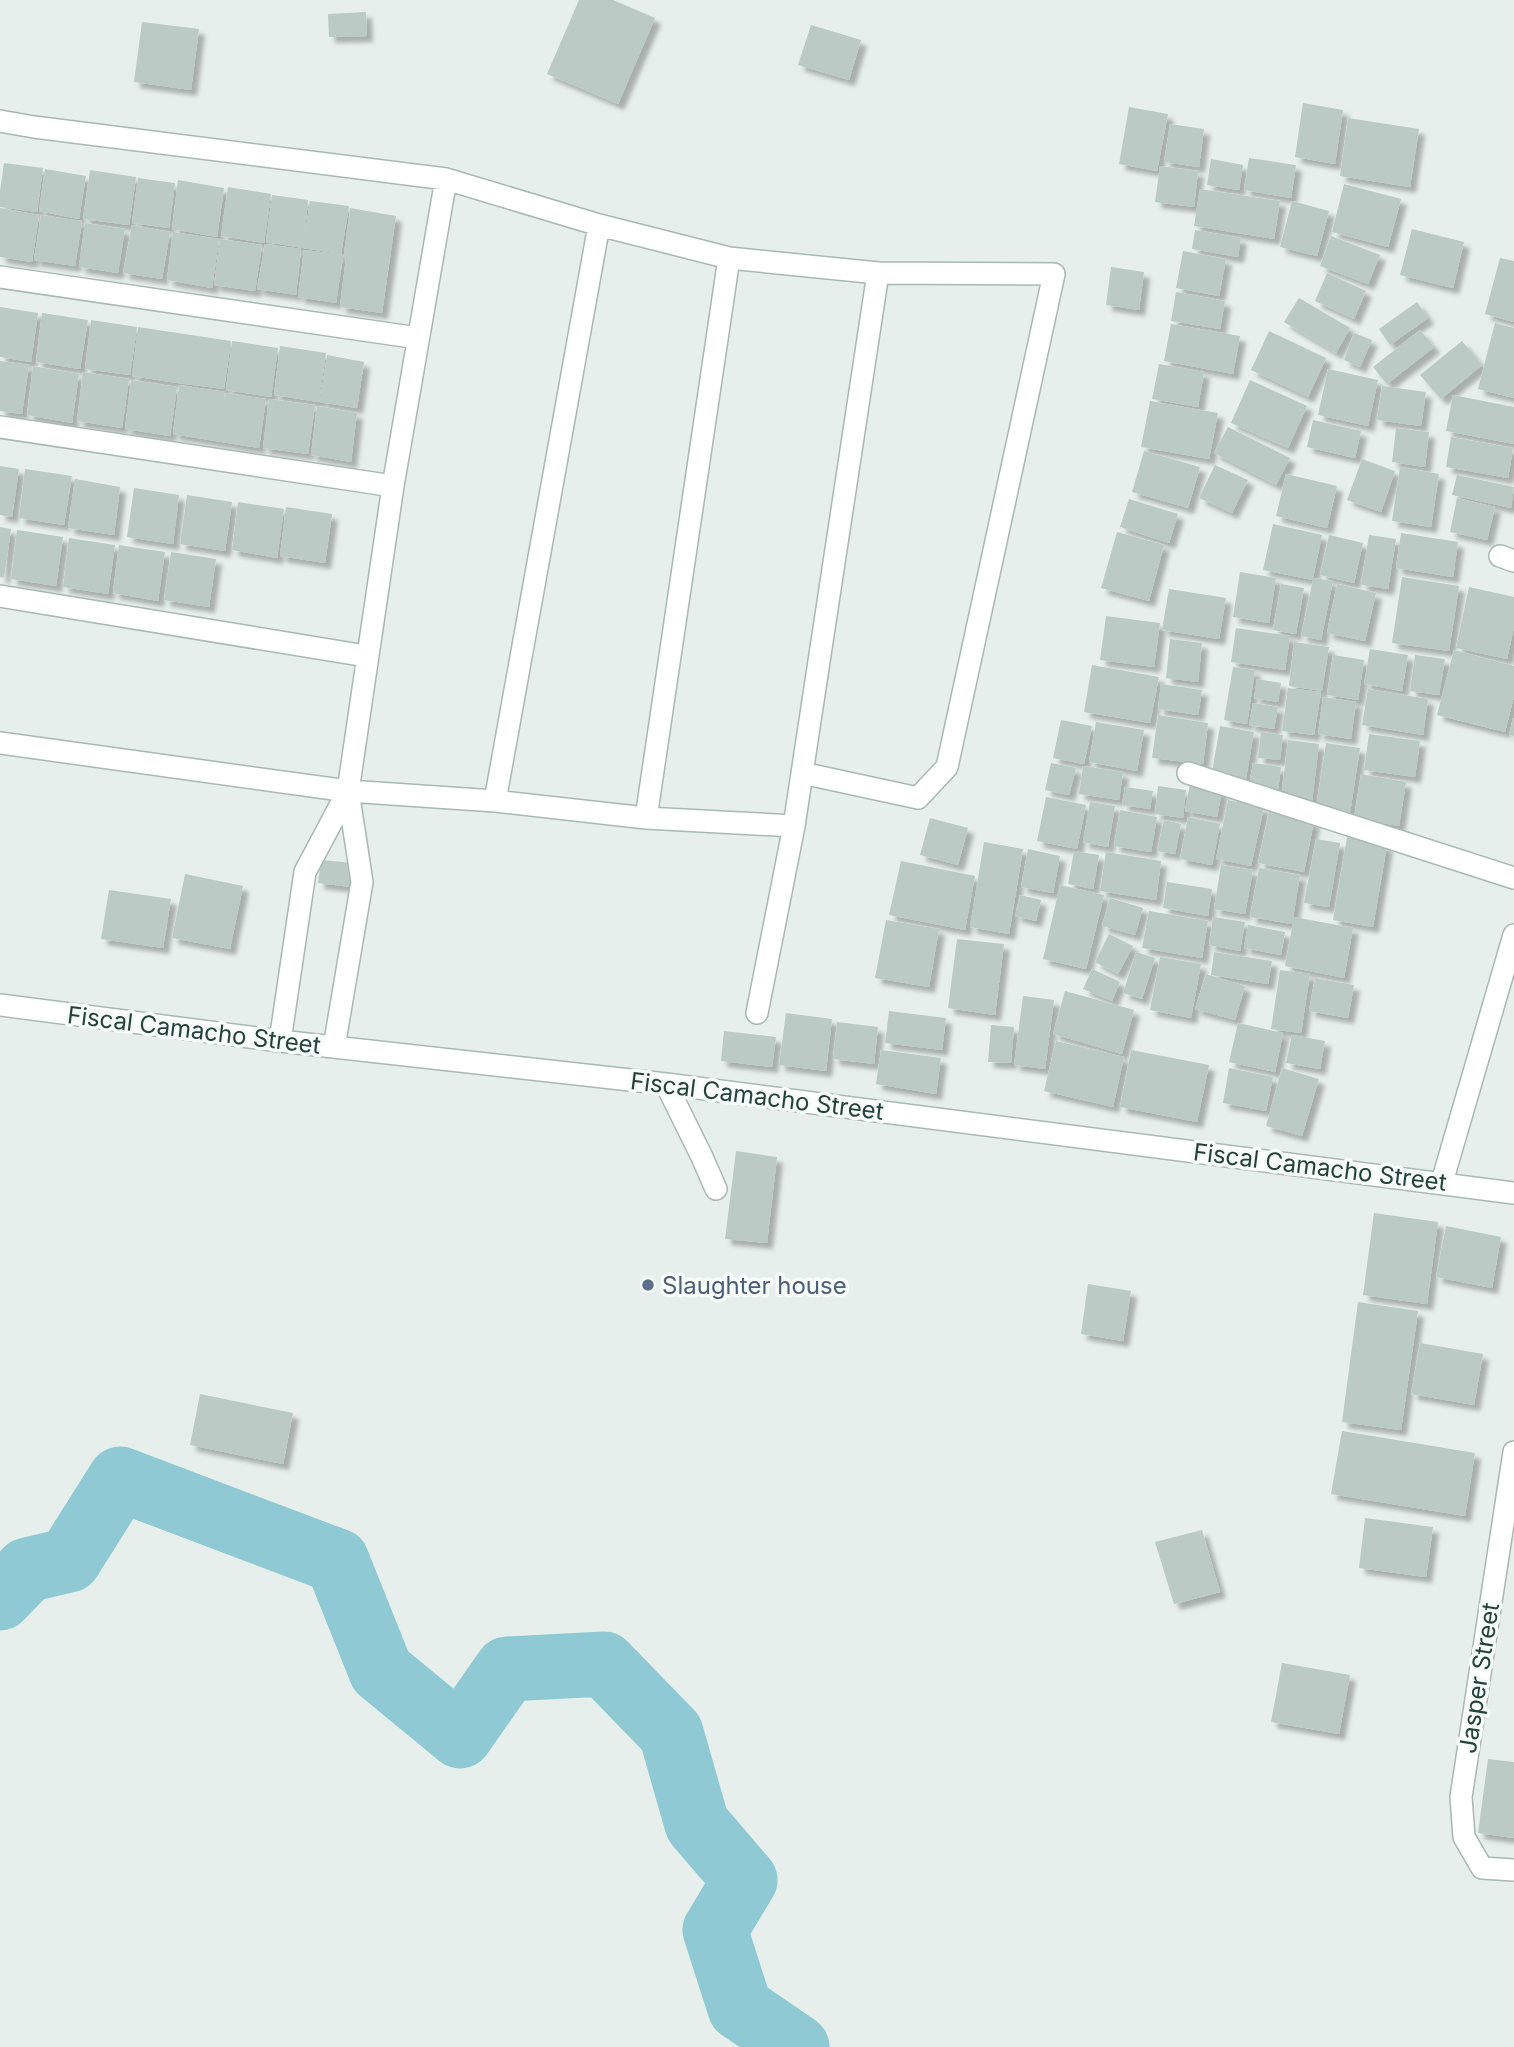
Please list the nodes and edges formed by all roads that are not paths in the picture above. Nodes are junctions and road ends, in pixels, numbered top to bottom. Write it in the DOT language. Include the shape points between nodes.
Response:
graph roads {
  1 [pos="0,121"];
  2 [pos="446,179"];
  3 [pos="599,225"];
  4 [pos="729,258"];
  5 [pos="878,273"];
  6 [pos="0,277"];
  7 [pos="418,338"];
  8 [pos="0,427"];
  9 [pos="393,486"];
  10 [pos="0,596"];
  11 [pos="366,656"];
  12 [pos="0,743"];
  13 [pos="802,773"];
  14 [pos="1188,773"];
  15 [pos="348,791"];
  16 [pos="495,802"];
  17 [pos="646,818"];
  18 [pos="794,826"];
  19 [pos="1514,878"];
  20 [pos="1514,935"];
  21 [pos="0,1005"];
  22 [pos="757,1013"];
  23 [pos="280,1041"];
  24 [pos="334,1047"];
  25 [pos="666,1084"];
  26 [pos="1443,1182"];
  27 [pos="716,1189"];
  28 [pos="1514,1192"];
  29 [pos="1514,1452"];
  30 [pos="1514,1870"];
  1 -- 2 [label="street"];
  2 -- 3 [label="street"];
  2 -- 7 [label="street"];
  3 -- 4 [label="street"];
  3 -- 16 [label="street"];
  4 -- 5 [label="street"];
  4 -- 17 [label="street"];
  5 -- 13 [label="street"];
  5 -- 13 [label="street" via="1054,274 947,767 918,798"];
  6 -- 7 [label="street"];
  7 -- 9 [label="street"];
  8 -- 9 [label="street"];
  9 -- 11 [label="street"];
  10 -- 11 [label="street"];
  11 -- 15 [label="street"];
  12 -- 15 [label="street"];
  13 -- 18 [label="street"];
  14 -- 19 [label="street"];
  15 -- 16 [label="street"];
  15 -- 23 [label="street" via="305,872"];
  15 -- 24 [label="street" via="362,882"];
  16 -- 17 [label="street"];
  17 -- 18 [label="street"];
  18 -- 22 [label="street"];
  20 -- 26 [label="street"];
  21 -- 23 [label="street, Fiscal Camacho Street"];
  23 -- 24 [label="street, Fiscal Camacho Street"];
  24 -- 25 [label="street, Fiscal Camacho Street"];
  25 -- 26 [label="street, Fiscal Camacho Street"];
  25 -- 27 [label="street"];
  26 -- 28 [label="street, Fiscal Camacho Street"];
  29 -- 30 [label="street, Jasper Street" via="1461,1797 1464,1837 1475,1859 1482,1868"];
}
